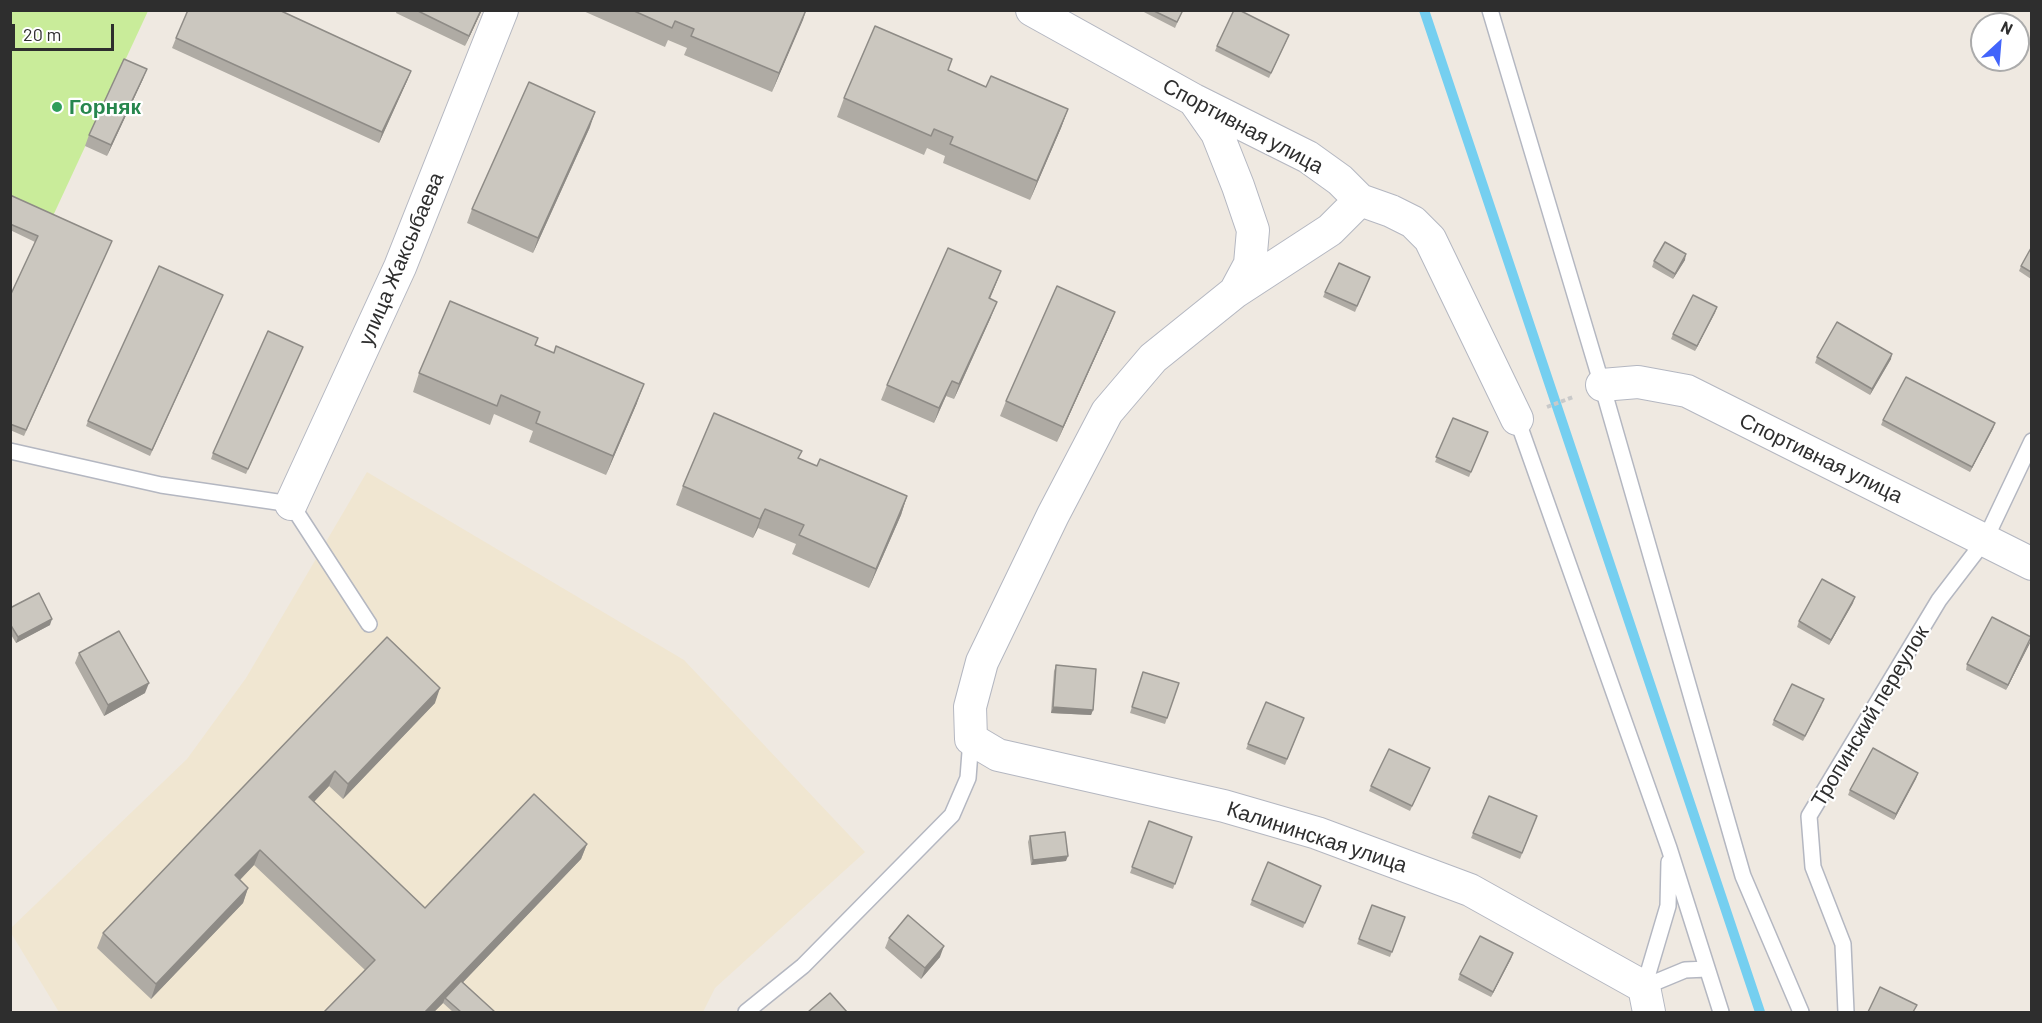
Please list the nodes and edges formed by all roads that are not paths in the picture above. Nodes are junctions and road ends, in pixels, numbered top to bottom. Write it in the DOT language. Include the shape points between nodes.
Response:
graph roads {
  1 [pos="502,10"];
  2 [pos="1032,10"];
  3 [pos="1490,10"];
  4 [pos="1194,100"];
  5 [pos="1360,200"];
  6 [pos="1235,292"];
  7 [pos="1590,390"];
  8 [pos="1529,414"];
  9 [pos="2031,441"];
  10 [pos="10,452"];
  11 [pos="291,504"];
  12 [pos="1985,540"];
  13 [pos="2031,564"];
  14 [pos="369,624"];
  15 [pos="971,739"];
  16 [pos="1669,848"];
  17 [pos="1707,969"];
  18 [pos="1647,1000"];
  19 [pos="746,1012"];
  20 [pos="1721,1012"];
  21 [pos="1801,1012"];
  22 [pos="1846,1012"];
  1 -- 11 [label="street, улица Жаксыбаева" via="400,267"];
  2 -- 4 [label="street, Спортивная улица"];
  3 -- 7 [label="lane"];
  4 -- 5 [label="street, Спортивная улица" via="1308,157"];
  4 -- 6 [label="street" via="1217,133 1253,230 1250,264"];
  5 -- 6 [label="street" via="1330,230"];
  5 -- 8 [label="street, Спортивная улица" via="1413,222 1430,239"];
  6 -- 15 [label="street" via="1153,358 1107,411 982,662 970,707"];
  7 -- 12 [label="street, Спортивная улица" via="1638,382 1686,391"];
  7 -- 21 [label="lane" via="1743,876"];
  8 -- 16 [label="lane"];
  9 -- 12 [label="lane, Тропинский переулок"];
  10 -- 11 [label="lane" via="162,485"];
  11 -- 14 [label="lane"];
  12 -- 13 [label="street, Спортивная улица"];
  12 -- 22 [label="lane, Тропинский переулок" via="1939,600 1809,816 1813,867 1843,944"];
  15 -- 18 [label="street, Калининская улица" via="998,754 1224,806 1317,833 1470,890"];
  15 -- 19 [label="lane" via="968,778 952,815 803,966"];
  16 -- 17 [label="lane"];
  16 -- 18 [label="lane" via="1668,906"];
  17 -- 18 [label="lane" via="1685,970"];
  17 -- 20 [label="lane"];
}
